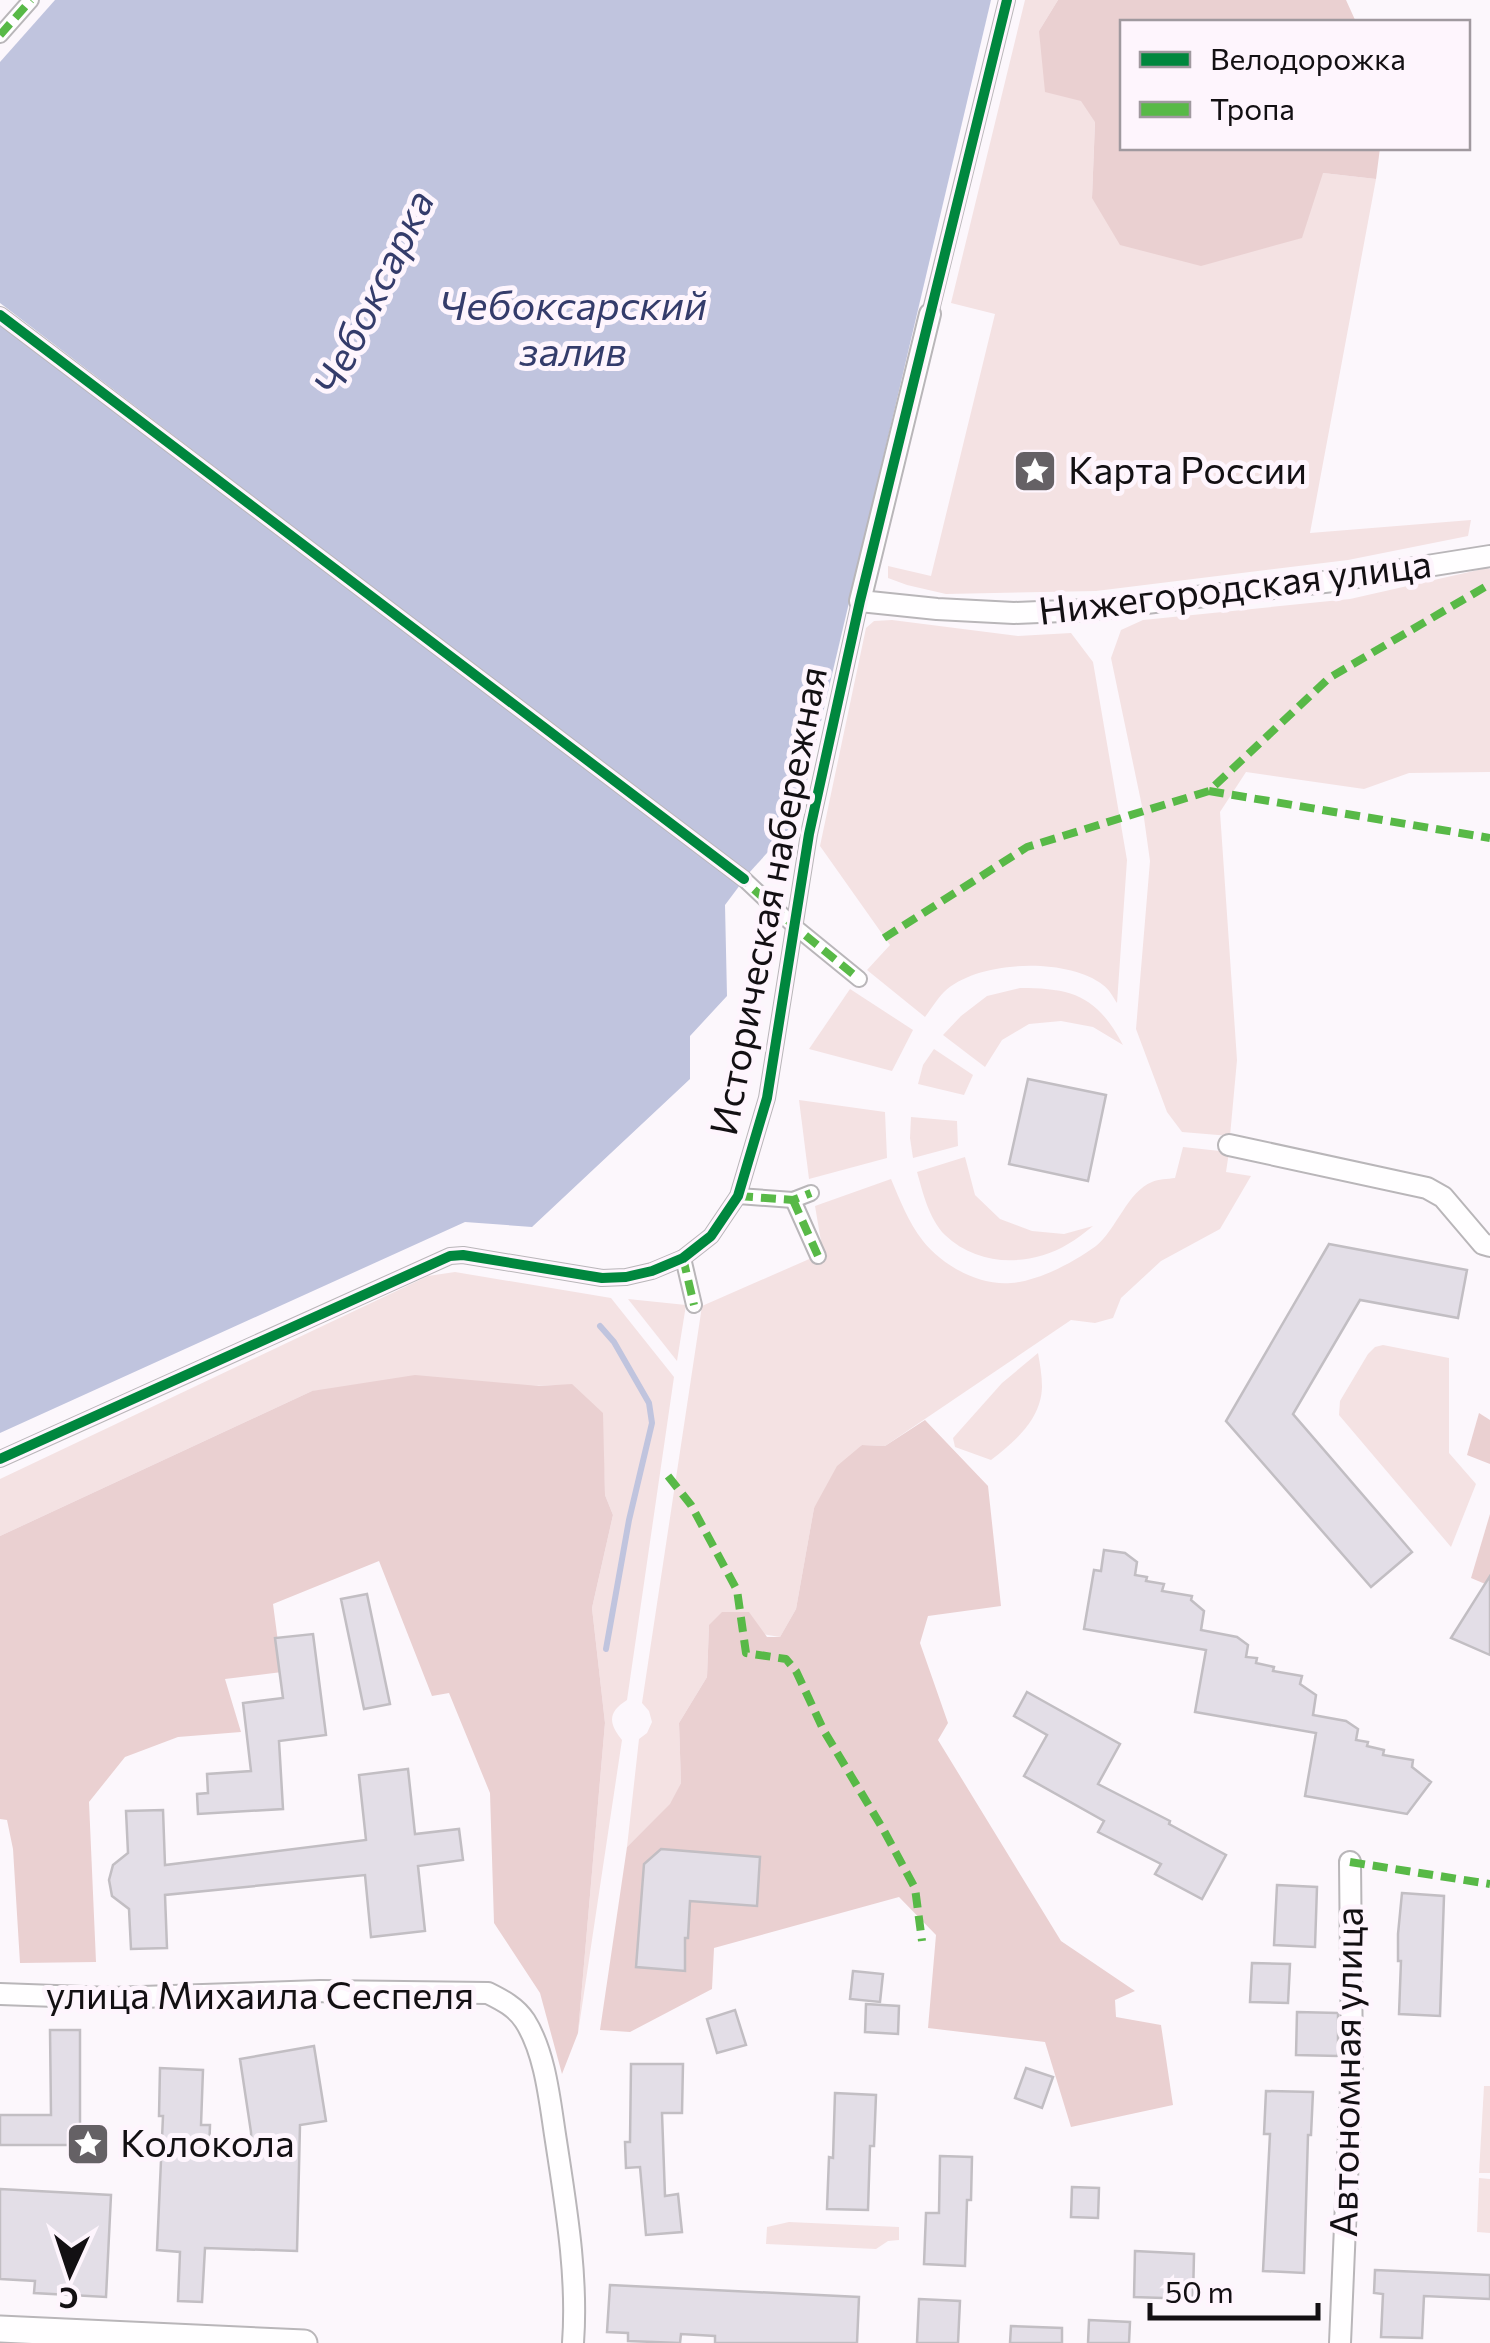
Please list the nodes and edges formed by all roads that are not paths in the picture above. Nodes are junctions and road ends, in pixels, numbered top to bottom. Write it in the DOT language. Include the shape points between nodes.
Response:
graph roads {
  1 [pos="31,0"];
  2 [pos="1007,0"];
  3 [pos="0,36"];
  4 [pos="930,314"];
  5 [pos="0,315"];
  6 [pos="1490,556"];
  7 [pos="860,601"];
  8 [pos="794,926"];
  9 [pos="859,979"];
  10 [pos="1230,1145"];
  11 [pos="812,1193"];
  12 [pos="738,1196"];
  13 [pos="793,1200"];
  14 [pos="1490,1246"];
  15 [pos="818,1256"];
  16 [pos="683,1258"];
  17 [pos="694,1305"];
  18 [pos="0,1458"];
  19 [pos="1350,1862"];
  20 [pos="0,1994"];
  21 [pos="0,2330"];
  22 [pos="304,2343"];
  23 [pos="574,2343"];
  24 [pos="1340,2343"];
  1 -- 3 [label="street"];
  2 -- 4 [label="street, Историческая набережная"];
  4 -- 7 [label="street, Историческая набережная"];
  5 -- 8 [label="street" via="744,879"];
  6 -- 7 [label="street, Нижегородская улица" via="1087,610 1014,613"];
  7 -- 8 [label="street, Историческая набережная"];
  8 -- 9 [label="street"];
  8 -- 12 [label="street, Историческая набережная" via="767,1098"];
  10 -- 14 [label="street" via="1428,1188"];
  11 -- 13 [label="street"];
  12 -- 13 [label="street"];
  12 -- 16 [label="street, Историческая набережная" via="711,1236"];
  13 -- 15 [label="street"];
  16 -- 17 [label="street"];
  16 -- 18 [label="street, Историческая набережная" via="652,1271 602,1278 450,1256"];
  19 -- 24 [label="street, Автономная улица" via="1352,2064"];
  20 -- 23 [label="street, улица Михаила Сеспеля" via="488,1994 508,2004 524,2020 551,2106 567,2211"];
  21 -- 22 [label="street"];
}
